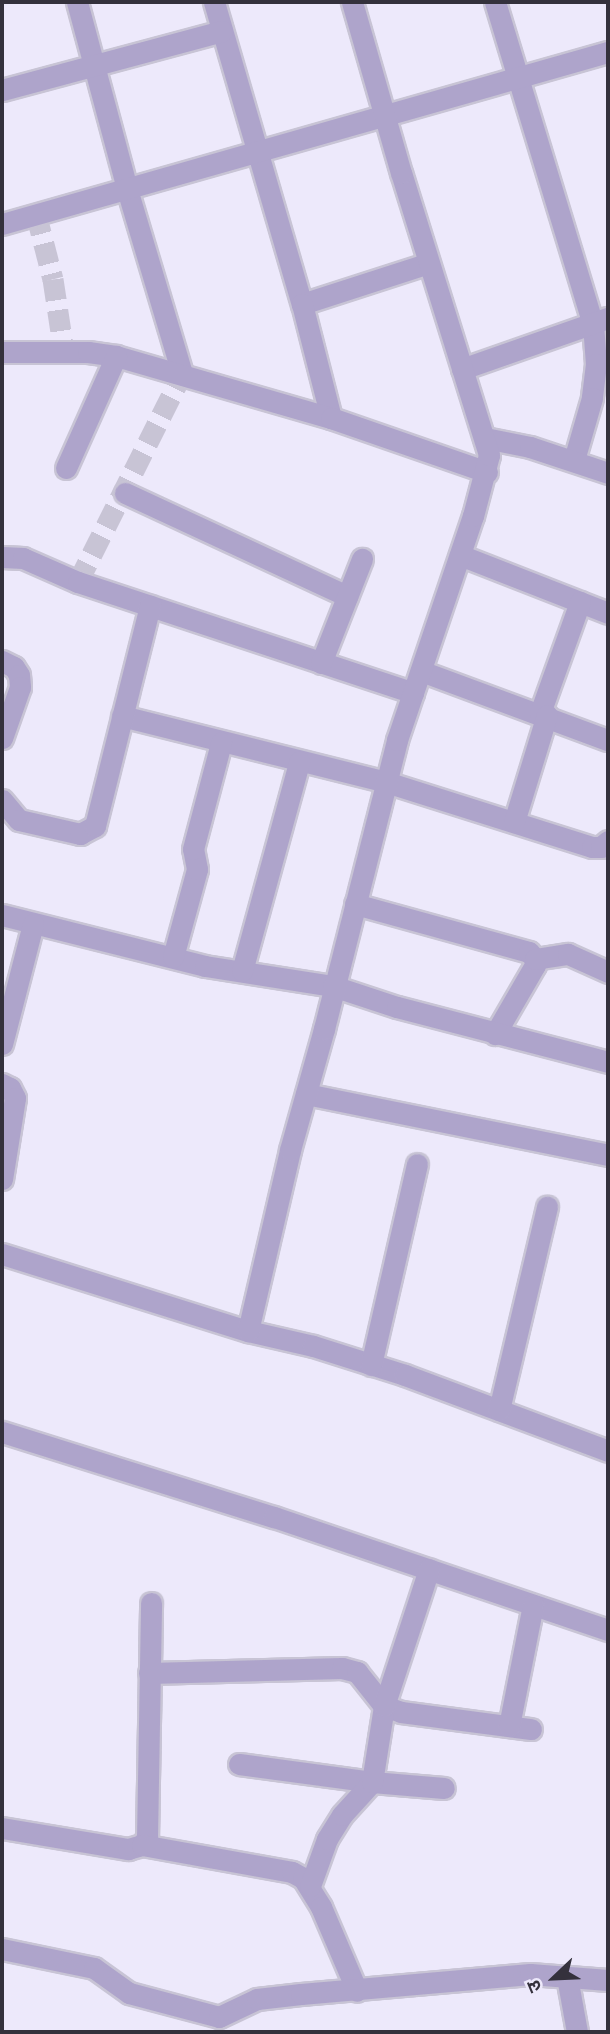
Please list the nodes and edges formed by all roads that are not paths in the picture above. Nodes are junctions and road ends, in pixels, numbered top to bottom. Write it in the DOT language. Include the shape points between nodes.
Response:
graph roads {
  1 [pos="77,2"];
  2 [pos="214,2"];
  3 [pos="352,2"];
  4 [pos="495,2"];
  5 [pos="222,30"];
  6 [pos="608,52"];
  7 [pos="93,63"];
  8 [pos="518,78"];
  9 [pos="2,90"];
  10 [pos="385,117"];
  11 [pos="257,152"];
  12 [pos="127,189"];
  13 [pos="2,224"];
  14 [pos="429,263"];
  15 [pos="302,304"];
  16 [pos="601,321"];
  17 [pos="2,352"];
  18 [pos="116,356"];
  19 [pos="462,369"];
  20 [pos="182,374"];
  21 [pos="331,418"];
  22 [pos="485,438"];
  23 [pos="574,460"];
  24 [pos="66,468"];
  25 [pos="487,472"];
  26 [pos="608,472"];
  27 [pos="125,493"];
  28 [pos="460,555"];
  29 [pos="2,556"];
  30 [pos="362,559"];
  31 [pos="347,596"];
  32 [pos="580,602"];
  33 [pos="150,606"];
  34 [pos="608,613"];
  35 [pos="2,661"];
  36 [pos="321,663"];
  37 [pos="421,671"];
  38 [pos="413,693"];
  39 [pos="543,714"];
  40 [pos="122,716"];
  41 [pos="2,738"];
  42 [pos="608,740"];
  43 [pos="221,743"];
  44 [pos="299,762"];
  45 [pos="386,782"];
  46 [pos="2,800"];
  47 [pos="514,822"];
  48 [pos="608,842"];
  49 [pos="355,904"];
  50 [pos="2,915"];
  51 [pos="33,924"];
  52 [pos="173,957"];
  53 [pos="535,959"];
  54 [pos="242,971"];
  55 [pos="608,972"];
  56 [pos="333,986"];
  57 [pos="495,1034"];
  58 [pos="2,1044"];
  59 [pos="605,1054"];
  60 [pos="2,1084"];
  61 [pos="306,1094"];
  62 [pos="608,1154"];
  63 [pos="417,1164"];
  64 [pos="2,1179"];
  65 [pos="547,1207"];
  66 [pos="2,1254"];
  67 [pos="248,1331"];
  68 [pos="371,1365"];
  69 [pos="499,1410"];
  70 [pos="2,1432"];
  71 [pos="608,1451"];
  72 [pos="429,1569"];
  73 [pos="151,1602"];
  74 [pos="533,1605"];
  75 [pos="608,1630"];
  76 [pos="149,1673"];
  77 [pos="384,1706"];
  78 [pos="509,1726"];
  79 [pos="531,1729"];
  80 [pos="239,1764"];
  81 [pos="372,1782"];
  82 [pos="444,1788"];
  83 [pos="2,1828"];
  84 [pos="142,1845"];
  85 [pos="310,1886"];
  86 [pos="2,1949"];
  87 [pos="567,1977"];
  88 [pos="608,1980"];
  89 [pos="357,1990"];
  90 [pos="229,2023"];
  91 [pos="577,2032"];
  1 -- 7 [label="street"];
  2 -- 5 [label="street"];
  3 -- 10 [label="street"];
  4 -- 8 [label="street"];
  5 -- 7 [label="street"];
  5 -- 11 [label="street"];
  6 -- 8 [label="street"];
  7 -- 9 [label="street"];
  7 -- 12 [label="street"];
  8 -- 10 [label="street"];
  8 -- 16 [label="street"];
  10 -- 11 [label="street"];
  10 -- 14 [label="street"];
  11 -- 12 [label="street"];
  11 -- 15 [label="street"];
  12 -- 13 [label="street"];
  12 -- 20 [label="street"];
  14 -- 15 [label="street"];
  14 -- 19 [label="street"];
  15 -- 21 [label="street"];
  16 -- 19 [label="street"];
  16 -- 23 [label="street" via="592,398"];
  17 -- 18 [label="street"];
  18 -- 20 [label="street"];
  18 -- 24 [label="street"];
  19 -- 22 [label="street"];
  20 -- 21 [label="street"];
  21 -- 25 [label="street"];
  22 -- 23 [label="street"];
  22 -- 25 [label="street"];
  23 -- 26 [label="street"];
  25 -- 28 [label="street"];
  27 -- 31 [label="street"];
  28 -- 32 [label="street"];
  28 -- 37 [label="street"];
  29 -- 33 [label="street" via="23,558"];
  30 -- 31 [label="street"];
  31 -- 36 [label="street"];
  32 -- 34 [label="street"];
  32 -- 39 [label="street"];
  33 -- 36 [label="street"];
  33 -- 40 [label="street"];
  35 -- 41 [label="street" via="14,667 20,687"];
  36 -- 38 [label="street"];
  37 -- 38 [label="street"];
  37 -- 39 [label="street"];
  38 -- 45 [label="street"];
  39 -- 42 [label="street"];
  39 -- 47 [label="street"];
  40 -- 43 [label="street"];
  40 -- 46 [label="street" via="95,826 89,832 19,820"];
  43 -- 44 [label="street"];
  43 -- 52 [label="street" via="193,849 197,869"];
  44 -- 45 [label="street"];
  44 -- 54 [label="street"];
  45 -- 47 [label="street"];
  45 -- 49 [label="street"];
  47 -- 48 [label="street" via="592,848"];
  49 -- 53 [label="street" via="529,952"];
  49 -- 56 [label="street"];
  50 -- 51 [label="street"];
  51 -- 52 [label="street"];
  51 -- 58 [label="street"];
  52 -- 54 [label="street"];
  53 -- 55 [label="street" via="568,954"];
  53 -- 57 [label="street"];
  54 -- 56 [label="street"];
  56 -- 57 [label="street"];
  56 -- 61 [label="street"];
  57 -- 59 [label="street"];
  60 -- 64 [label="street" via="15,1098"];
  61 -- 62 [label="street"];
  61 -- 67 [label="street"];
  63 -- 68 [label="street"];
  65 -- 69 [label="street"];
  66 -- 67 [label="street"];
  67 -- 68 [label="street"];
  68 -- 69 [label="street"];
  69 -- 71 [label="street"];
  70 -- 72 [label="street"];
  72 -- 74 [label="street"];
  72 -- 77 [label="street"];
  73 -- 76 [label="street"];
  74 -- 75 [label="street"];
  74 -- 78 [label="street"];
  76 -- 77 [label="street" via="342,1668 365,1679"];
  76 -- 84 [label="street" via="148,1838"];
  77 -- 78 [label="street" via="409,1714"];
  77 -- 81 [label="street"];
  78 -- 79 [label="street"];
  80 -- 81 [label="street"];
  81 -- 82 [label="street"];
  81 -- 85 [label="street" via="327,1839"];
  83 -- 84 [label="street" via="128,1849"];
  84 -- 85 [label="street" via="292,1872"];
  85 -- 89 [label="street"];
  86 -- 90 [label="street" via="94,1968 129,1993"];
  87 -- 88 [label="street"];
  87 -- 89 [label="street" via="530,1974"];
  87 -- 91 [label="street"];
  89 -- 90 [label="street" via="257,1999"];
}
